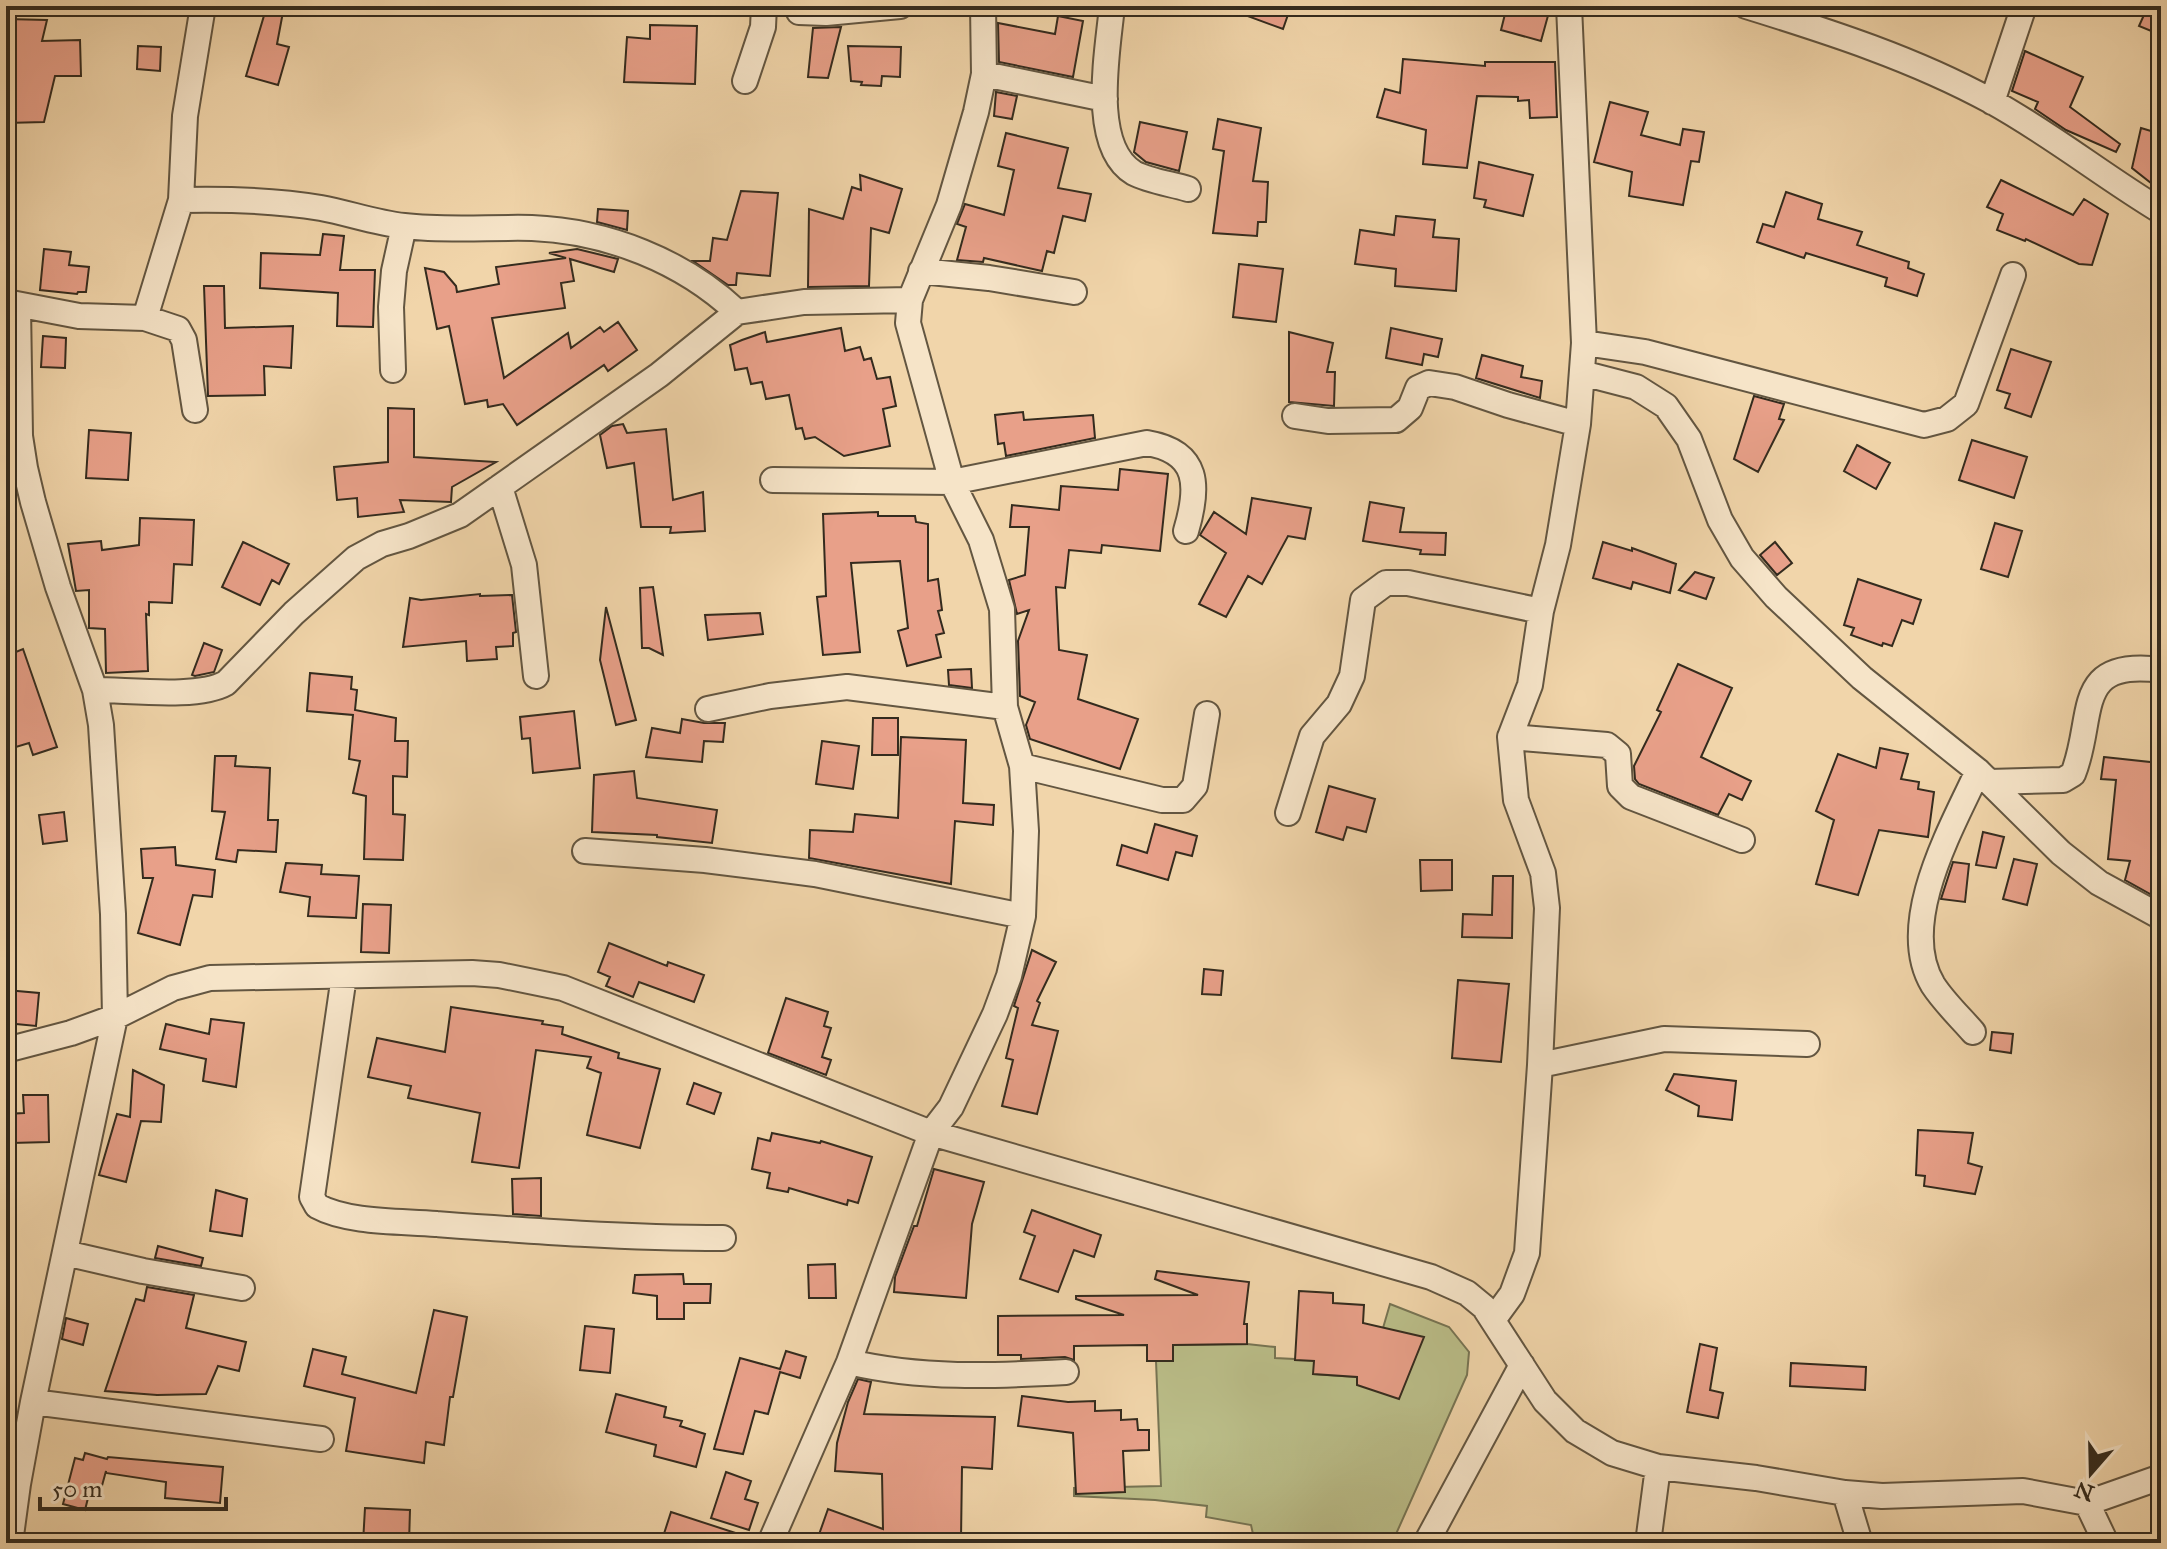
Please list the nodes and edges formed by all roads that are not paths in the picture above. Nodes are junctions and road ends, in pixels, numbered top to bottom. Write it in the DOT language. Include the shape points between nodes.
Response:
graph roads {
  1 [pos="203,6"];
  2 [pos="764,6"];
  3 [pos="900,6"];
  4 [pos="983,6"];
  5 [pos="1112,6"];
  6 [pos="1569,6"];
  7 [pos="1746,6"];
  8 [pos="2024,6"];
  9 [pos="799,12"];
  10 [pos="984,74"];
  11 [pos="745,81"];
  12 [pos="1105,99"];
  13 [pos="1992,102"];
  14 [pos="1188,189"];
  15 [pos="181,200"];
  16 [pos="2161,211"];
  17 [pos="404,226"];
  18 [pos="921,271"];
  19 [pos="2013,275"];
  20 [pos="1074,292"];
  21 [pos="910,300"];
  22 [pos="12,304"];
  23 [pos="737,312"];
  24 [pos="145,318"];
  25 [pos="1584,343"];
  26 [pos="393,370"];
  27 [pos="1582,373"];
  28 [pos="195,410"];
  29 [pos="1295,416"];
  30 [pos="1578,424"];
  31 [pos="773,480"];
  32 [pos="952,482"];
  33 [pos="500,487"];
  34 [pos="1186,531"];
  35 [pos="1541,611"];
  36 [pos="2161,670"];
  37 [pos="536,676"];
  38 [pos="95,690"];
  39 [pos="1005,707"];
  40 [pos="708,709"];
  41 [pos="1207,714"];
  42 [pos="1510,737"];
  43 [pos="1022,766"];
  44 [pos="1983,776"];
  45 [pos="1288,813"];
  46 [pos="1742,840"];
  47 [pos="585,851"];
  48 [pos="1023,916"];
  49 [pos="2161,917"];
  50 [pos="344,976"];
  51 [pos="115,1017"];
  52 [pos="1973,1032"];
  53 [pos="1807,1044"];
  54 [pos="6,1050"];
  55 [pos="1540,1065"];
  56 [pos="931,1133"];
  57 [pos="723,1238"];
  58 [pos="65,1253"];
  59 [pos="242,1288"];
  60 [pos="1493,1320"];
  61 [pos="849,1362"];
  62 [pos="1522,1365"];
  63 [pos="1066,1372"];
  64 [pos="33,1402"];
  65 [pos="321,1439"];
  66 [pos="1658,1467"];
  67 [pos="2161,1477"];
  68 [pos="1845,1493"];
  69 [pos="2087,1503"];
  70 [pos="10,1543"];
  71 [pos="770,1543"];
  72 [pos="1426,1543"];
  73 [pos="1648,1543"];
  74 [pos="1860,1543"];
  75 [pos="2106,1543"];
  1 -- 15 [label="street" via="185,116"];
  2 -- 11 [label="street" via="763,27"];
  3 -- 9 [label="street"];
  4 -- 10 [label="street"];
  5 -- 12 [label="street"];
  6 -- 25 [label="street"];
  7 -- 13 [label="street" via="1892,55"];
  8 -- 13 [label="street"];
  10 -- 12 [label="street"];
  10 -- 18 [label="street" via="962,166"];
  12 -- 14 [label="street" via="1116,156 1134,173"];
  13 -- 16 [label="street"];
  15 -- 17 [label="street" via="235,199 320,208"];
  15 -- 24 [label="street"];
  17 -- 23 [label="street" via="536,228 615,243 688,273"];
  17 -- 26 [label="street" via="391,307"];
  18 -- 20 [label="street"];
  18 -- 21 [label="street"];
  19 -- 25 [label="street" via="1966,404 1947,419 1924,425 1645,352"];
  21 -- 23 [label="street" via="804,302"];
  21 -- 32 [label="street" via="908,323"];
  22 -- 24 [label="street" via="79,316"];
  22 -- 38 [label="street" via="25,468 54,575"];
  23 -- 33 [label="street" via="659,375"];
  24 -- 28 [label="street" via="178,329 184,340"];
  25 -- 27 [label="street"];
  27 -- 30 [label="street"];
  27 -- 44 [label="street" via="1636,387 1666,406 1689,439 1720,520 1742,558 1862,678"];
  29 -- 30 [label="street" via="1396,420 1410,408 1418,388 1429,383"];
  30 -- 35 [label="street"];
  31 -- 32 [label="street"];
  32 -- 34 [label="street" via="1147,443 1165,446 1188,463 1194,486"];
  32 -- 39 [label="street" via="981,540 1002,609"];
  33 -- 37 [label="street" via="524,565"];
  33 -- 38 [label="street" via="460,515 356,558 215,689"];
  35 -- 42 [label="street" via="1530,685"];
  35 -- 45 [label="street" via="1408,583 1386,583 1363,600 1352,676 1339,704 1312,736"];
  36 -- 44 [label="street" via="2124,669 2097,686 2088,700 2073,774 2063,780"];
  38 -- 51 [label="street" via="113,914"];
  39 -- 40 [label="street" via="847,687"];
  39 -- 43 [label="street"];
  41 -- 43 [label="street" via="1195,786 1183,800 1162,800"];
  42 -- 46 [label="street" via="1607,745 1618,754 1620,786 1631,797"];
  42 -- 55 [label="street" via="1516,800 1546,896"];
  43 -- 48 [label="street"];
  44 -- 49 [label="street" via="2061,853 2099,883"];
  44 -- 52 [label="street" via="1933,869 1923,921 1923,953 1932,983"];
  47 -- 48 [label="street" via="815,874"];
  48 -- 56 [label="street" via="995,1014 951,1107"];
  50 -- 51 [label="street" via="210,978 173,988"];
  50 -- 56 [label="street" via="472,973 563,988"];
  50 -- 57 [label="street" via="312,1197 317,1206 352,1216 407,1221 625,1237"];
  51 -- 54 [label="street"];
  51 -- 58 [label="street"];
  53 -- 55 [label="street" via="1664,1039"];
  55 -- 60 [label="street" via="1527,1253 1512,1294"];
  56 -- 60 [label="street" via="1431,1277 1467,1293"];
  56 -- 61 [label="street"];
  58 -- 59 [label="street"];
  58 -- 64 [label="street"];
  60 -- 62 [label="street"];
  61 -- 63 [label="street" via="914,1374"];
  61 -- 71 [label="street"];
  62 -- 66 [label="street" via="1545,1401 1575,1431 1612,1453"];
  62 -- 72 [label="street"];
  64 -- 65 [label="street"];
  64 -- 70 [label="street"];
  66 -- 68 [label="street"];
  66 -- 73 [label="street"];
  67 -- 69 [label="street"];
  68 -- 69 [label="street" via="2023,1491"];
  68 -- 74 [label="street"];
  69 -- 75 [label="street"];
}
